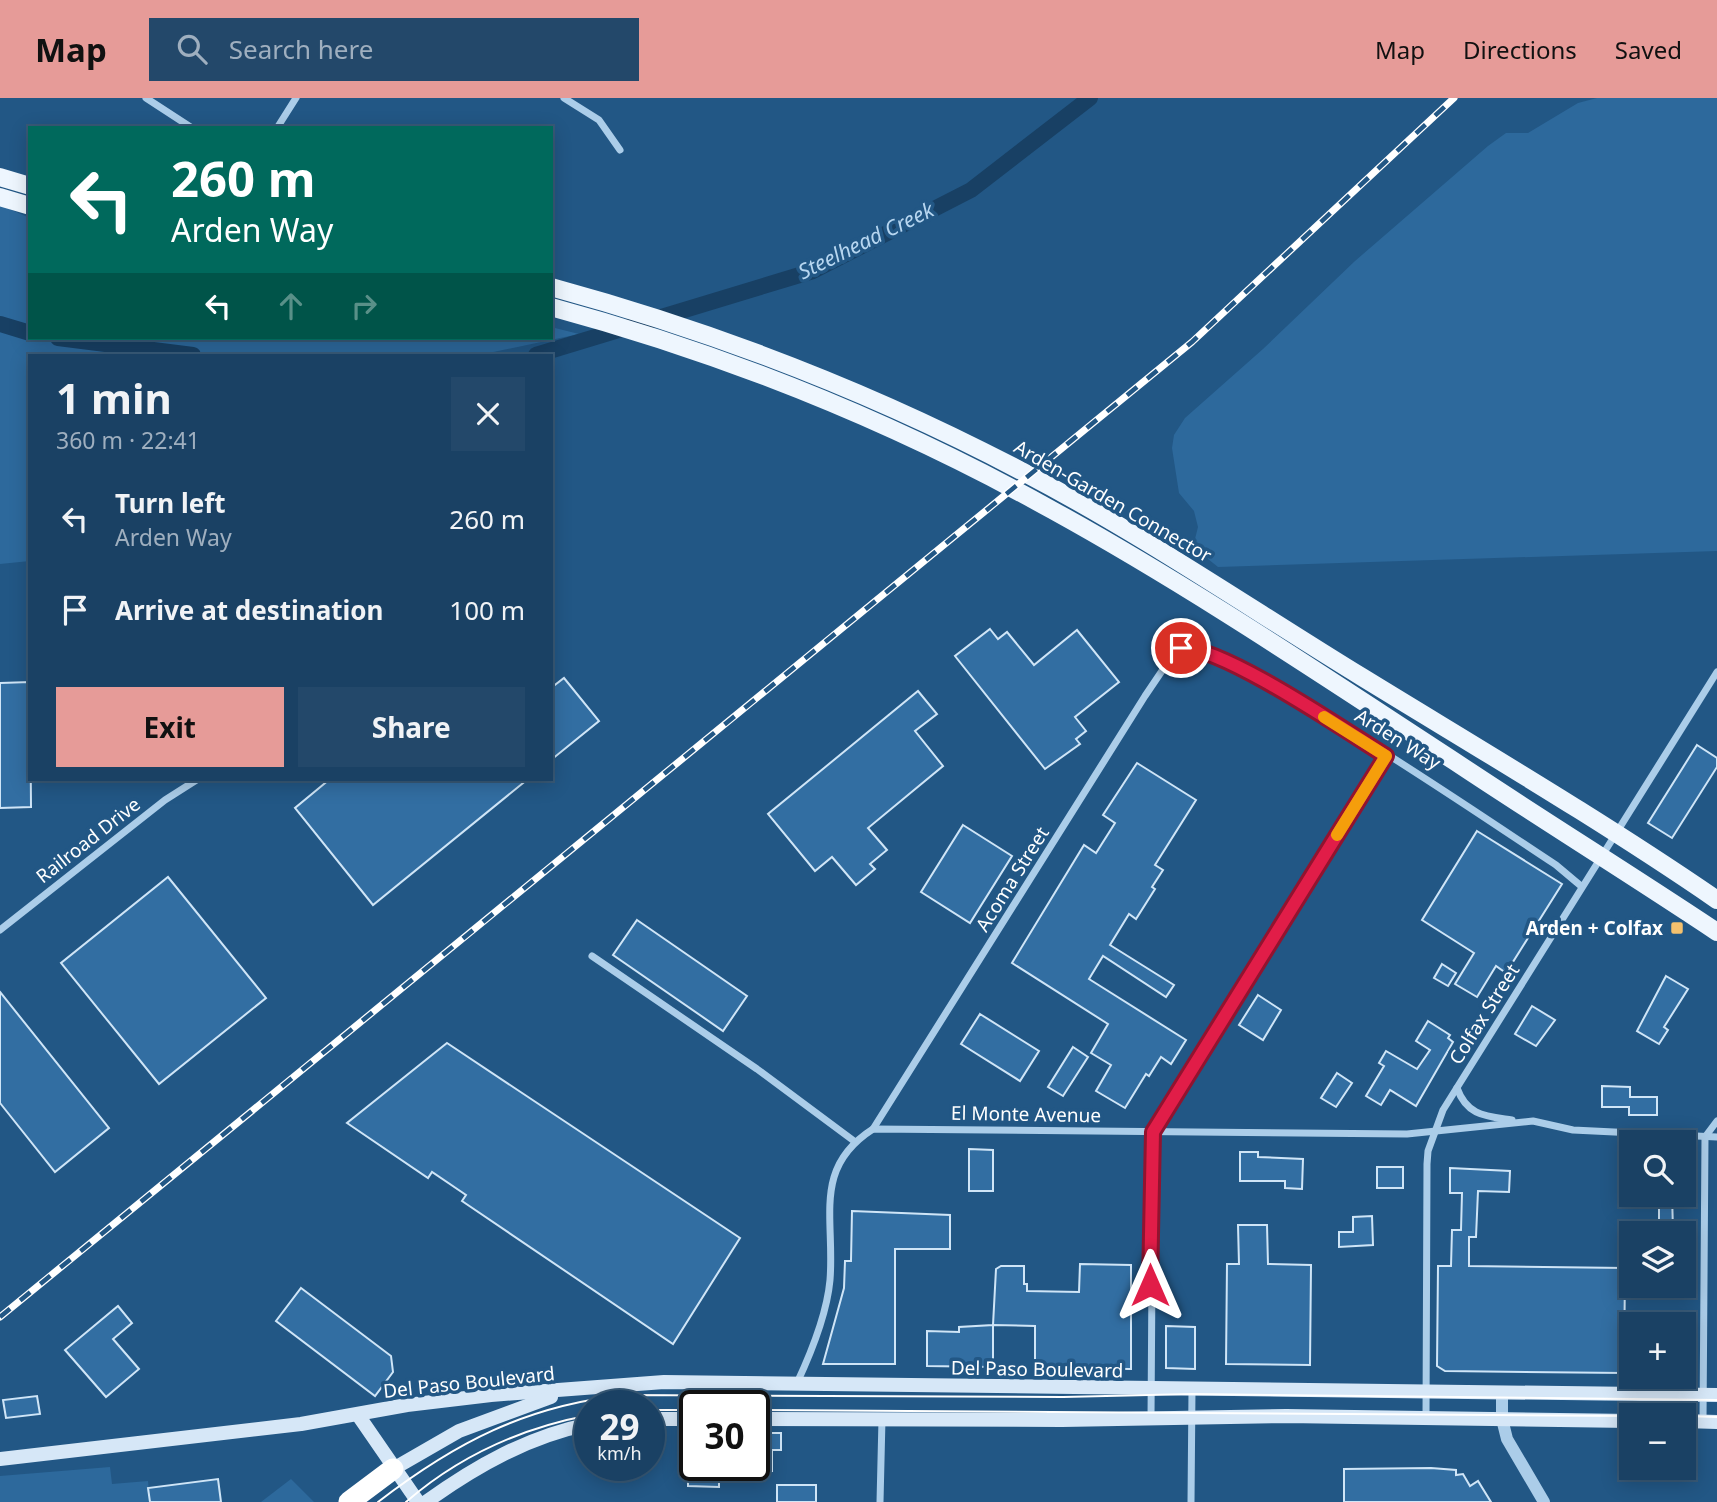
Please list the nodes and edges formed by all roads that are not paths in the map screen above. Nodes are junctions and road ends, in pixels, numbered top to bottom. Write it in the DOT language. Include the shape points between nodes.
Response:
graph roads {
  1 [pos="146,98"];
  2 [pos="296,98"];
  3 [pos="564,98"];
  4 [pos="189,126"];
  5 [pos="278,126"];
  6 [pos="620,150"];
  7 [pos="0,177"];
  8 [pos="28,185"];
  9 [pos="0,197"];
  10 [pos="28,205"];
  11 [pos="553,288"];
  12 [pos="553,308"];
  13 [pos="1181,648"];
  14 [pos="1717,672"];
  15 [pos="1386,756"];
  16 [pos="195,781"];
  17 [pos="1615,832"];
  18 [pos="1600,854"];
  19 [pos="1581,886"];
  20 [pos="1717,900"];
  21 [pos="0,930"];
  22 [pos="1717,932"];
  23 [pos="592,956"];
  24 [pos="1457,1088"];
  25 [pos="1717,1121"];
  26 [pos="1521,1122"];
  27 [pos="873,1129"];
  28 [pos="1153,1132"];
  29 [pos="1433,1132"];
  30 [pos="1705,1138"];
  31 [pos="1717,1138"];
  32 [pos="854,1141"];
  33 [pos="797,1383"];
  34 [pos="1151,1389"];
  35 [pos="574,1390"];
  36 [pos="576,1390"];
  37 [pos="1192,1390"];
  38 [pos="574,1391"];
  39 [pos="1425,1392"];
  40 [pos="1503,1393"];
  41 [pos="1702,1394"];
  42 [pos="1717,1395"];
  43 [pos="358,1415"];
  44 [pos="1426,1417"];
  45 [pos="1191,1418"];
  46 [pos="770,1419"];
  47 [pos="882,1419"];
  48 [pos="1151,1419"];
  49 [pos="1502,1419"];
  50 [pos="1619,1421"];
  51 [pos="1710,1422"];
  52 [pos="574,1428"];
  53 [pos="0,1459"];
  54 [pos="393,1469"];
  55 [pos="349,1502"];
  56 [pos="418,1502"];
  57 [pos="426,1502"];
  58 [pos="880,1502"];
  59 [pos="1191,1502"];
  60 [pos="1544,1502"];
  1 -- 4 [label="street"];
  2 -- 5 [label="street"];
  3 -- 6 [label="street" via="598,120"];
  7 -- 8 [label="main road"];
  9 -- 10 [label="main road"];
  11 -- 17 [label="main road, Arden-Garden Connector" via="722,340 934,428 1077,502"];
  12 -- 18 [label="main road, Arden-Garden Connector" via="740,368 920,442 1102,538"];
  13 -- 15 [label="street, Arden Way" via="1207,654 1259,678"];
  13 -- 27 [label="street, Acoma Street" via="1163,667"];
  14 -- 17 [label="street, Colfax Street"];
  15 -- 19 [label="street, Arden Way" via="1556,864"];
  15 -- 28 [label="street"];
  16 -- 21 [label="street, Railroad Drive"];
  17 -- 18 [label="street, Colfax Street"];
  17 -- 20 [label="main road"];
  18 -- 19 [label="street, Colfax Street"];
  18 -- 22 [label="main road"];
  19 -- 24 [label="street, Colfax Street"];
  23 -- 32 [label="street"];
  24 -- 26 [label="street, El Monte Avenue" via="1475,1114"];
  24 -- 29 [label="street, Colfax Street"];
  25 -- 30 [label="street"];
  26 -- 29 [label="street, El Monte Avenue"];
  26 -- 30 [label="street, El Monte Avenue"];
  27 -- 28 [label="street, El Monte Avenue"];
  27 -- 32 [label="street"];
  28 -- 29 [label="street, El Monte Avenue"];
  28 -- 34 [label="street"];
  29 -- 39 [label="street, Colfax Street" via="1427,1164"];
  30 -- 31 [label="street, El Monte Avenue"];
  30 -- 41 [label="street"];
  32 -- 33 [label="street" via="840,1159 831,1183 830,1280"];
  33 -- 34 [label="main road, Del Paso Boulevard"];
  33 -- 36 [label="main road, Del Paso Boulevard" via="664,1382"];
  34 -- 37 [label="main road, Del Paso Boulevard"];
  34 -- 48 [label="street"];
  35 -- 43 [label="main road, Del Paso Boulevard" via="479,1396"];
  37 -- 39 [label="main road, Del Paso Boulevard"];
  37 -- 45 [label="street"];
  38 -- 54 [label="main road" via="502,1413"];
  39 -- 40 [label="main road, Del Paso Boulevard"];
  39 -- 44 [label="street, Colfax Street"];
  40 -- 41 [label="main road, Del Paso Boulevard"];
  40 -- 49 [label="street"];
  41 -- 42 [label="main road, Del Paso Boulevard"];
  41 -- 51 [label="street"];
  43 -- 53 [label="main road, Del Paso Boulevard"];
  43 -- 54 [label="main road"];
  44 -- 45 [label="main road"];
  44 -- 49 [label="main road"];
  45 -- 48 [label="main road"];
  45 -- 59 [label="street"];
  46 -- 47 [label="main road"];
  47 -- 48 [label="main road"];
  47 -- 58 [label="street"];
  49 -- 50 [label="main road"];
  49 -- 60 [label="street" via="1507,1439"];
  52 -- 57 [label="main road" via="514,1448"];
  54 -- 55 [label="highway"];
  54 -- 56 [label="main road"];
}
